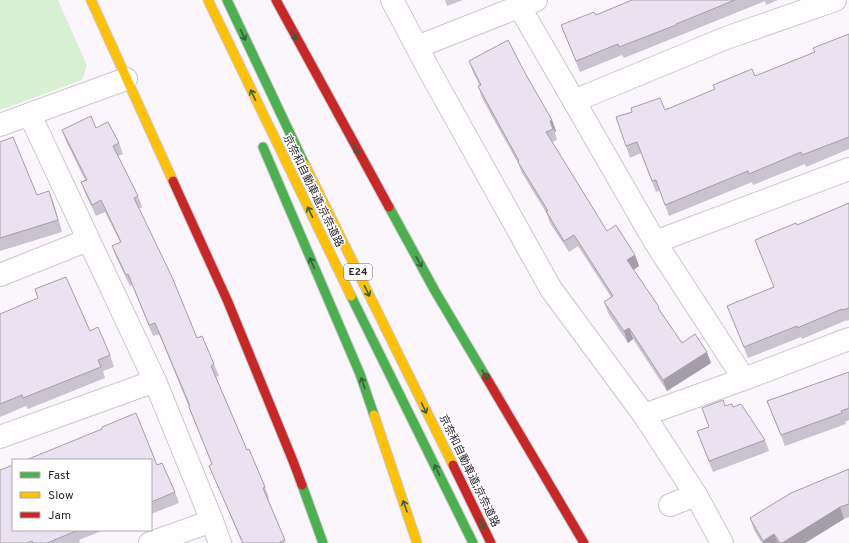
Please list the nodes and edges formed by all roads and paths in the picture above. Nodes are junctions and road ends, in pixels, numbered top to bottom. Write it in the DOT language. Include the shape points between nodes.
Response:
graph roads {
  1 [pos="91,0"];
  2 [pos="200,0"];
  3 [pos="208,0"];
  4 [pos="227,0"];
  5 [pos="276,0"];
  6 [pos="392,0"];
  7 [pos="835,0"];
  8 [pos="528,3"];
  9 [pos="212,28"];
  10 [pos="417,47"];
  11 [pos="126,79"];
  12 [pos="574,101"];
  13 [pos="30,115"];
  14 [pos="0,125"];
  15 [pos="260,141"];
  16 [pos="849,169"];
  17 [pos="88,240"];
  18 [pos="655,242"];
  19 [pos="0,275"];
  20 [pos="849,339"];
  21 [pos="744,379"];
  22 [pos="155,381"];
  23 [pos="644,415"];
  24 [pos="0,437"];
  25 [pos="696,495"];
  26 [pos="670,505"];
  27 [pos="212,521"];
  28 [pos="150,543"];
  29 [pos="220,543"];
  30 [pos="322,543"];
  31 [pos="417,543"];
  32 [pos="473,543"];
  33 [pos="491,543"];
  34 [pos="584,543"];
  35 [pos="722,543"];
  1 -- 11 [label="main road"];
  2 -- 9 [label="main road"];
  32 -- 3 [label="main road, 京奈和自動車道;京奈道路 / E24, one-way"];
  4 -- 33 [label="main road, 京奈和自動車道;京奈道路 / E24, one-way" via="300,155"];
  5 -- 34 [label="main road, one-way" via="435,291"];
  6 -- 10 [label="street"];
  7 -- 12 [label="street" via="726,38"];
  8 -- 10 [label="street"];
  8 -- 12 [label="street"];
  10 -- 23 [label="street" via="551,289"];
  11 -- 13 [label="street"];
  11 -- 30 [label="main road" via="228,302 293,461"];
  12 -- 18 [label="street"];
  13 -- 14 [label="street"];
  13 -- 17 [label="street"];
  31 -- 15 [label="main road, one-way" via="360,374"];
  16 -- 18 [label="street"];
  17 -- 19 [label="street"];
  17 -- 22 [label="street"];
  18 -- 21 [label="street"];
  20 -- 21 [label="street"];
  21 -- 23 [label="street"];
  22 -- 24 [label="street"];
  22 -- 27 [label="street"];
  23 -- 25 [label="street"];
  25 -- 26 [label="street"];
  25 -- 35 [label="street"];
  27 -- 28 [label="street"];
  27 -- 29 [label="street"];
}
